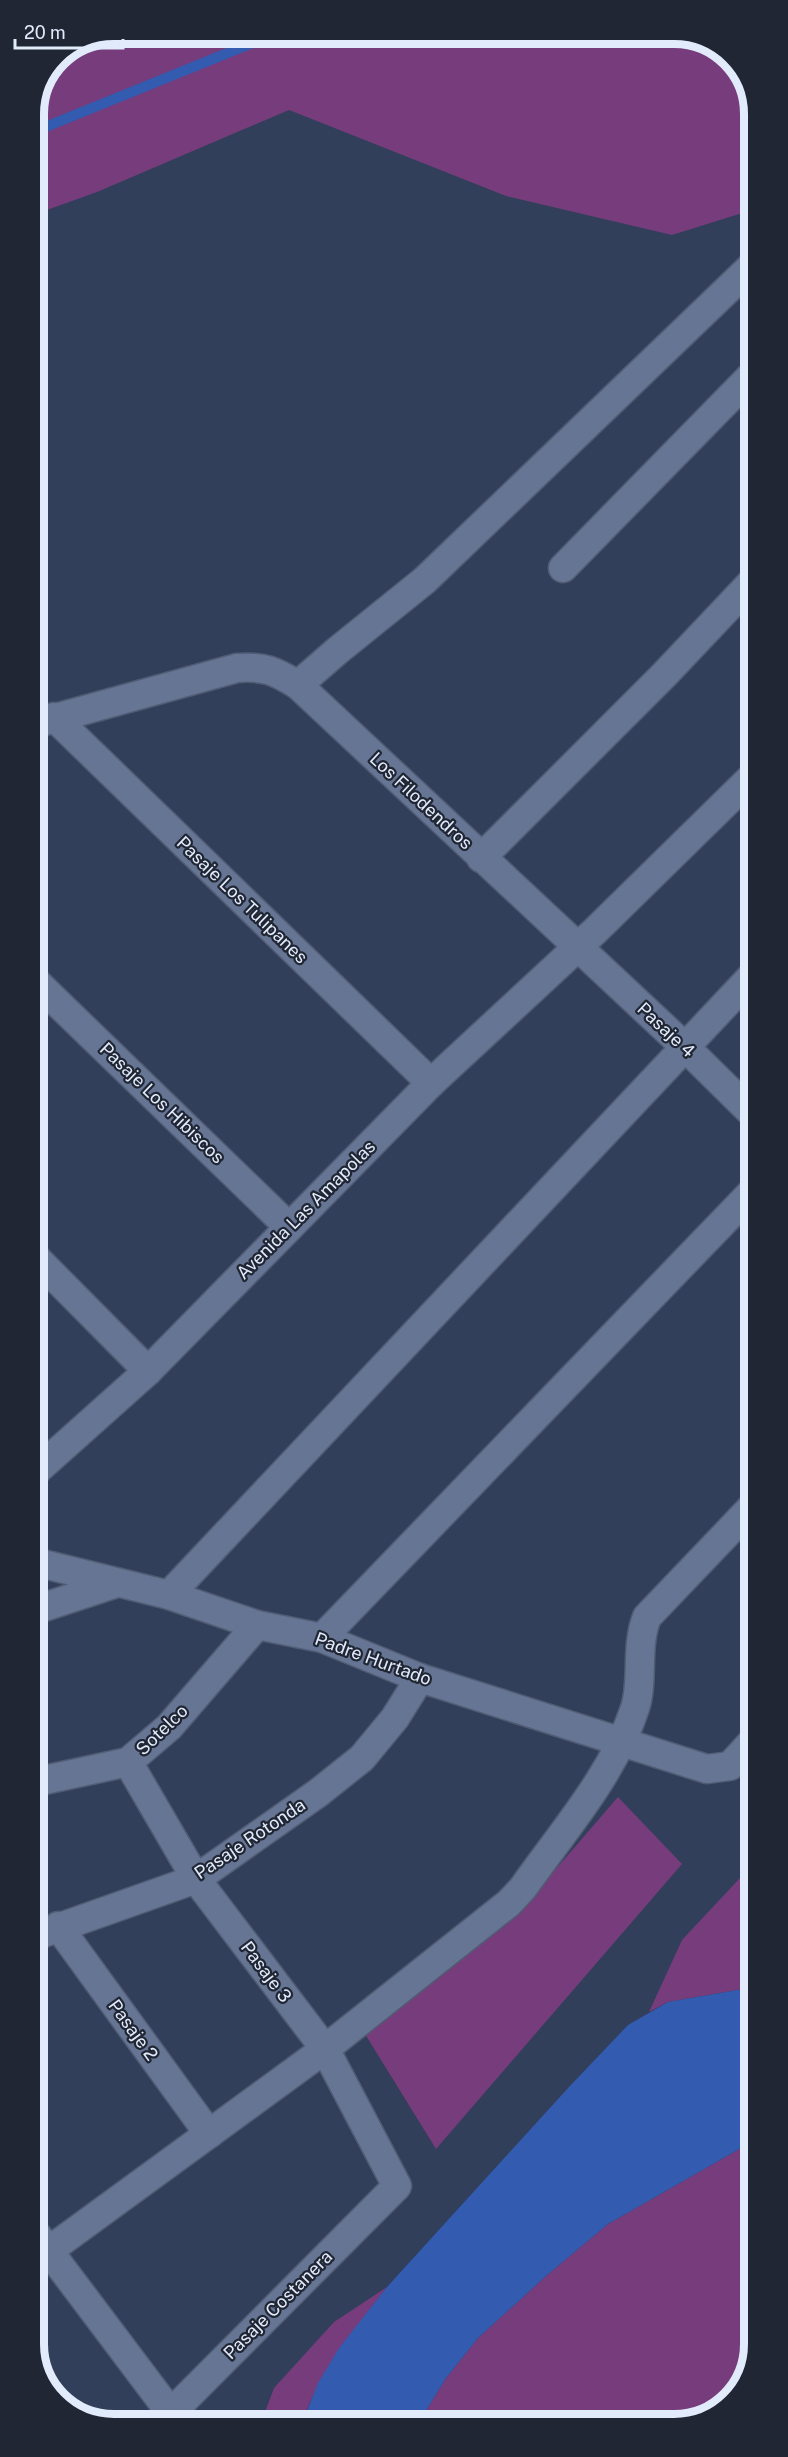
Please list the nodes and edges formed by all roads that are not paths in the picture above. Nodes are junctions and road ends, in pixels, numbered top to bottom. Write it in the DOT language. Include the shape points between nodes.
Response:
graph roads {
  1 [pos="744,274"];
  2 [pos="744,383"];
  3 [pos="563,568"];
  4 [pos="744,591"];
  5 [pos="298,685"];
  6 [pos="44,720"];
  7 [pos="744,785"];
  8 [pos="481,858"];
  9 [pos="576,948"];
  10 [pos="744,984"];
  11 [pos="44,990"];
  12 [pos="684,1046"];
  13 [pos="431,1083"];
  14 [pos="744,1105"];
  15 [pos="744,1200"];
  16 [pos="289,1227"];
  17 [pos="44,1266"];
  18 [pos="148,1371"];
  19 [pos="44,1464"];
  20 [pos="744,1515"];
  21 [pos="44,1564"];
  22 [pos="117,1582"];
  23 [pos="169,1595"];
  24 [pos="44,1607"];
  25 [pos="257,1624"];
  26 [pos="322,1638"];
  27 [pos="420,1678"];
  28 [pos="620,1743"];
  29 [pos="744,1751"];
  30 [pos="128,1762"];
  31 [pos="44,1780"];
  32 [pos="196,1879"];
  33 [pos="47,1931"];
  34 [pos="325,2049"];
  35 [pos="209,2134"];
  36 [pos="397,2186"];
  37 [pos="44,2245"];
  38 [pos="44,2253"];
  39 [pos="161,2413"];
  40 [pos="170,2413"];
  1 -- 5 [label="street" via="424,580"];
  2 -- 3 [label="street"];
  4 -- 8 [label="street"];
  5 -- 6 [label="street, Los Filodendros" via="276,671 237,668"];
  5 -- 8 [label="street, Los Filodendros"];
  6 -- 13 [label="street, Pasaje Los Tulipanes"];
  7 -- 9 [label="street, Avenida Las Amapolas"];
  8 -- 9 [label="street, Los Filodendros"];
  9 -- 12 [label="street, Pasaje 4"];
  9 -- 13 [label="street, Avenida Las Amapolas"];
  10 -- 12 [label="street"];
  11 -- 16 [label="street, Pasaje Los Hibiscos"];
  12 -- 14 [label="street, Pasaje 4"];
  12 -- 23 [label="street"];
  13 -- 16 [label="street, Avenida Las Amapolas"];
  15 -- 26 [label="street"];
  16 -- 18 [label="street, Avenida Las Amapolas"];
  17 -- 18 [label="street"];
  18 -- 19 [label="street, Avenida Las Amapolas"];
  20 -- 28 [label="street" via="647,1617 642,1632 636,1706"];
  21 -- 22 [label="street, Padre Hurtado"];
  22 -- 23 [label="street, Padre Hurtado"];
  22 -- 24 [label="street"];
  23 -- 25 [label="street, Padre Hurtado"];
  25 -- 26 [label="street, Padre Hurtado"];
  25 -- 30 [label="street, Sotelco" via="169,1727"];
  26 -- 27 [label="street, Padre Hurtado"];
  27 -- 28 [label="street, Padre Hurtado"];
  27 -- 32 [label="street, Pasaje Rotonda" via="395,1718 362,1758"];
  28 -- 29 [label="street, Padre Hurtado" via="707,1769 730,1766"];
  28 -- 34 [label="street" via="606,1772 509,1903"];
  30 -- 31 [label="street, Sotelco"];
  30 -- 32 [label="street, Pasaje 3"];
  32 -- 33 [label="street, Pasaje Rotonda"];
  32 -- 34 [label="street, Pasaje 3"];
  33 -- 35 [label="street, Pasaje 2"];
  34 -- 35 [label="street"];
  34 -- 36 [label="street, Pasaje 3"];
  35 -- 37 [label="street"];
  36 -- 40 [label="street, Pasaje Costanera"];
  38 -- 39 [label="street"];
}
